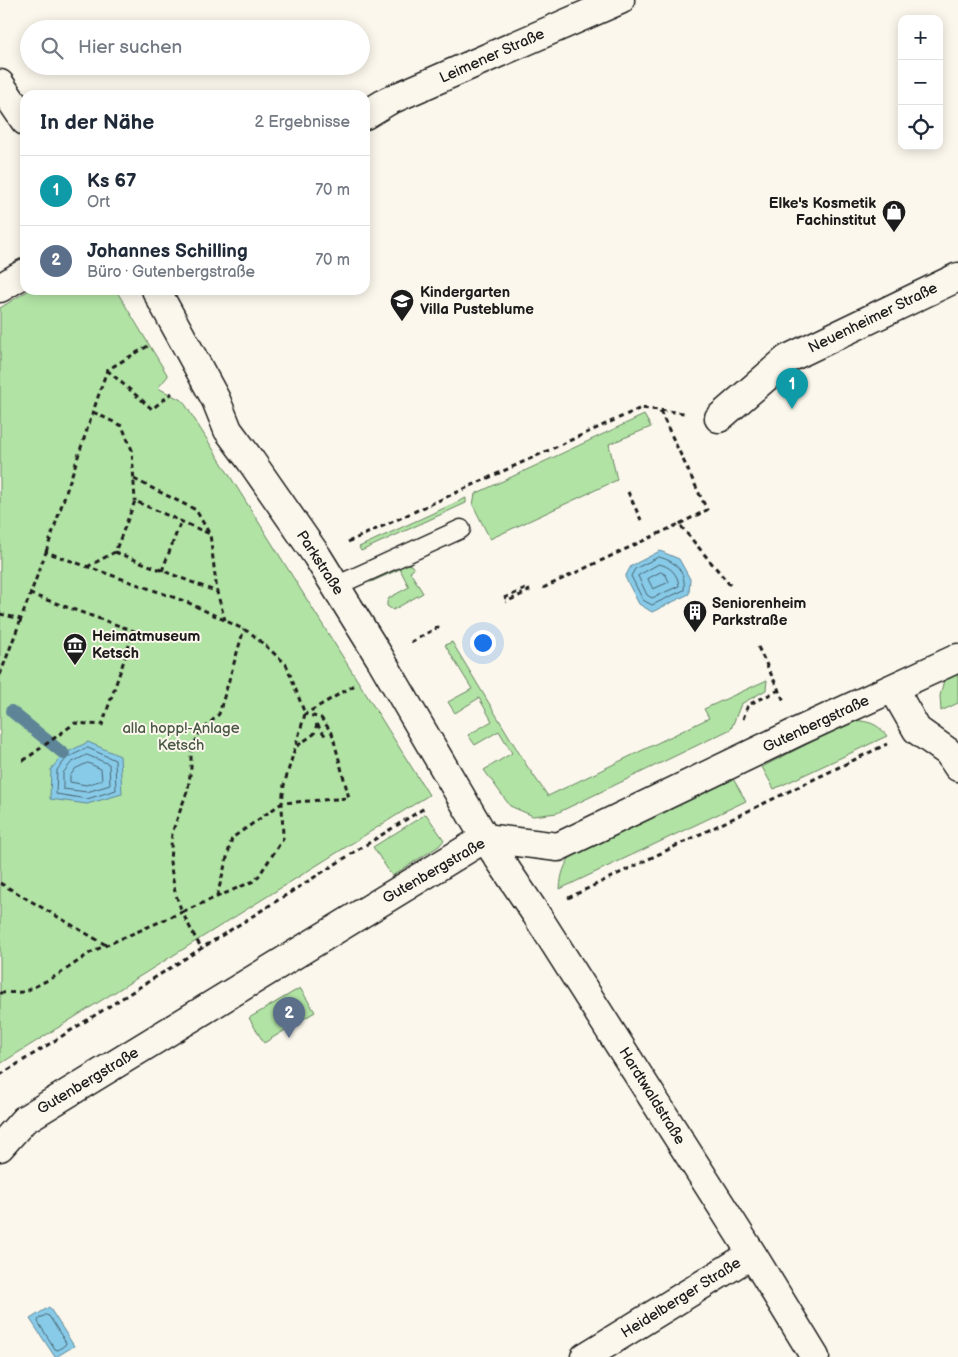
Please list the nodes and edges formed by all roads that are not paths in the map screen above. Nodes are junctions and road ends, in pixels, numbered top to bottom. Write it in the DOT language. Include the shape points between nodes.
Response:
graph roads {
  1 [pos="620,0"];
  2 [pos="0,84"];
  3 [pos="370,112"];
  4 [pos="20,114"];
  5 [pos="20,276"];
  6 [pos="958,277"];
  7 [pos="0,288"];
  8 [pos="159,295"];
  9 [pos="719,418"];
  10 [pos="461,529"];
  11 [pos="336,586"];
  12 [pos="958,658"];
  13 [pos="893,688"];
  14 [pos="958,767"];
  15 [pos="484,838"];
  16 [pos="0,1147"];
  17 [pos="752,1254"];
  18 [pos="585,1357"];
  19 [pos="815,1357"];
  1 -- 3 [label="street, Leimener Straße" via="388,101"];
  2 -- 4 [label="street"];
  5 -- 7 [label="street"];
  6 -- 9 [label="street, Neuenheimer Straße" via="787,359"];
  8 -- 11 [label="street, Parkstraße" via="216,400 228,430"];
  10 -- 11 [label="lane"];
  11 -- 15 [label="street, Parkstraße"];
  12 -- 13 [label="street, Gutenbergstraße"];
  13 -- 14 [label="street" via="916,730 948,752"];
  13 -- 15 [label="street, Gutenbergstraße" via="558,847"];
  15 -- 16 [label="street, Gutenbergstraße" via="24,1120"];
  15 -- 17 [label="street, Hardtwaldstraße" via="536,914"];
  17 -- 18 [label="street, Heidelberger Straße"];
  17 -- 19 [label="street, Hardtwaldstraße"];
}
